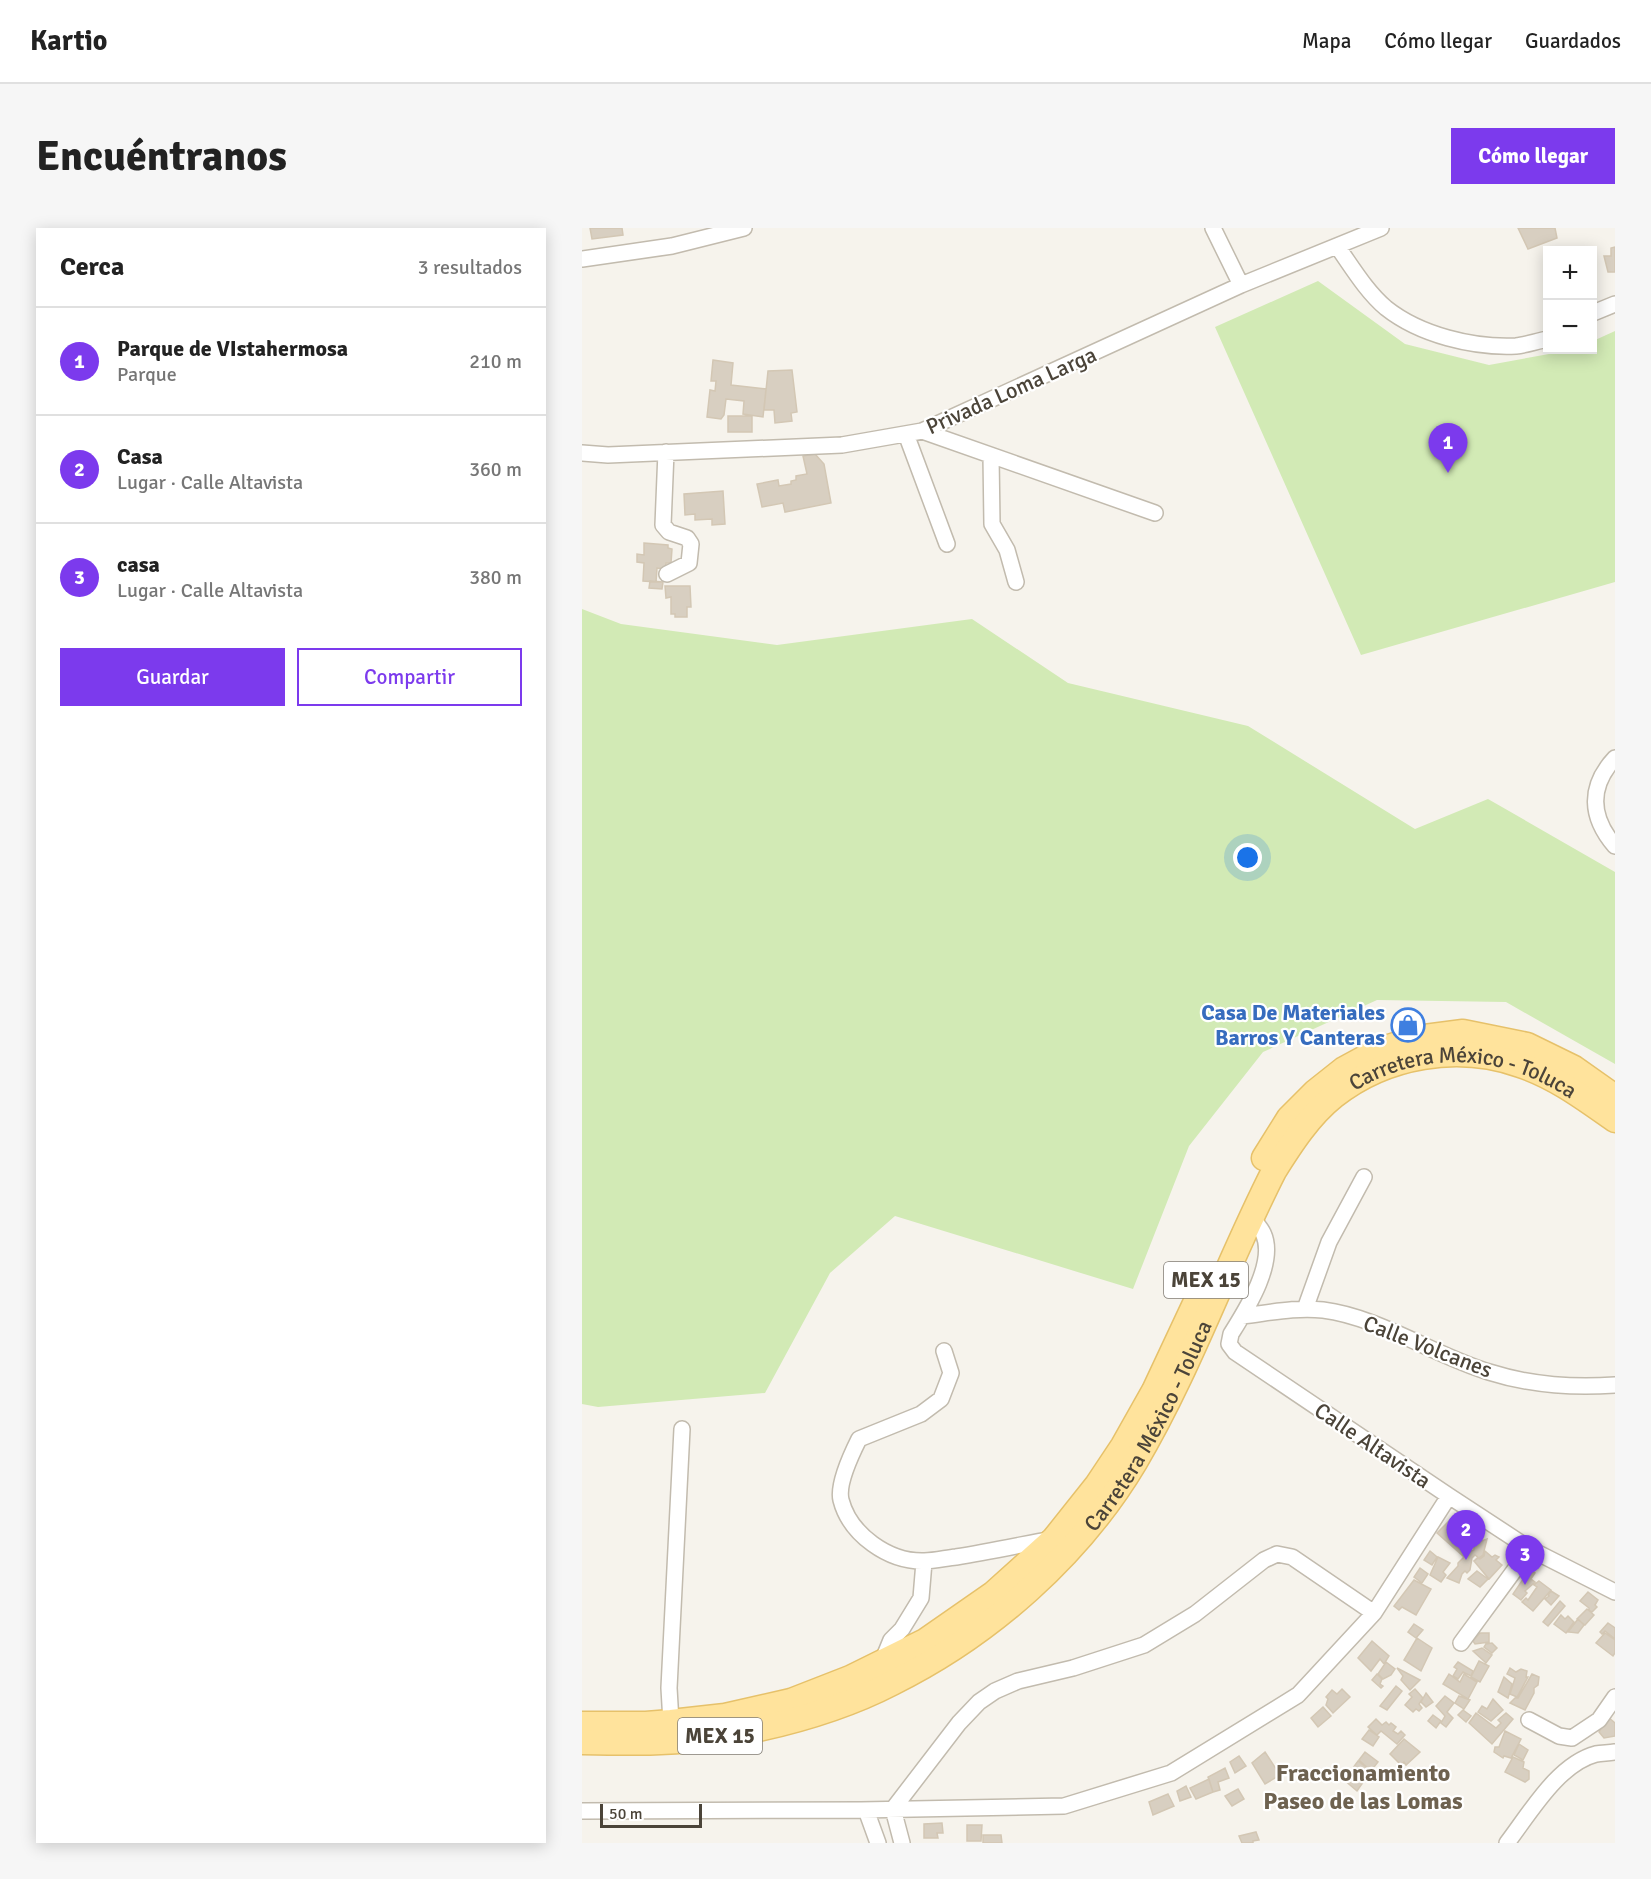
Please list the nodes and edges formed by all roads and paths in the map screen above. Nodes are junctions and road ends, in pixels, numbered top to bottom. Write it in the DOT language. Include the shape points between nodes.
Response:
graph roads {
  1 [pos="744,228"];
  2 [pos="1213,228"];
  3 [pos="1381,228"];
  4 [pos="1337,246"];
  5 [pos="582,260"];
  6 [pos="1241,285"];
  7 [pos="1615,304"];
  8 [pos="1597,311"];
  9 [pos="1543,340"];
  10 [pos="922,431"];
  11 [pos="906,434"];
  12 [pos="666,452"];
  13 [pos="582,453"];
  14 [pos="991,456"];
  15 [pos="1155,513"];
  16 [pos="946,544"];
  17 [pos="668,574"];
  18 [pos="1016,582"];
  19 [pos="1615,758"];
  20 [pos="1615,846"];
  21 [pos="1615,1097"];
  22 [pos="1615,1120"];
  23 [pos="1364,1177"];
  24 [pos="1252,1218"];
  25 [pos="1305,1309"];
  26 [pos="1242,1316"];
  27 [pos="944,1351"];
  28 [pos="1615,1385"];
  29 [pos="682,1429"];
  30 [pos="1449,1497"];
  31 [pos="1053,1539"];
  32 [pos="1530,1549"];
  33 [pos="924,1562"];
  34 [pos="1615,1592"];
  35 [pos="1374,1613"];
  36 [pos="1461,1642"];
  37 [pos="882,1662"];
  38 [pos="1615,1696"];
  39 [pos="1529,1720"];
  40 [pos="671,1722"];
  41 [pos="582,1724"];
  42 [pos="582,1742"];
  43 [pos="1615,1752"];
  44 [pos="893,1809"];
  45 [pos="866,1810"];
  46 [pos="582,1811"];
  47 [pos="878,1843"];
  48 [pos="902,1843"];
  49 [pos="1508,1843"];
  1 -- 5 [label="street" via="672,246"];
  2 -- 6 [label="street"];
  3 -- 4 [label="street, Privada Loma Larga"];
  4 -- 6 [label="street, Privada Loma Larga"];
  4 -- 9 [label="street" via="1385,307 1411,324 1484,345 1517,346"];
  6 -- 10 [label="street, Privada Loma Larga"];
  7 -- 8 [label="street"];
  10 -- 11 [label="street, Privada Loma Larga"];
  10 -- 14 [label="street"];
  11 -- 12 [label="street, Privada Loma Larga" via="842,445"];
  11 -- 16 [label="street"];
  12 -- 13 [label="street, Privada Loma Larga"];
  12 -- 17 [label="street" via="663,525 691,544 689,563"];
  14 -- 15 [label="street"];
  14 -- 18 [label="street" via="992,524 1007,550"];
  19 -- 20 [label="street" via="1596,787 1595,809 1602,830"];
  21 -- 31 [label="main road, Carretera México - Toluca / MEX 15" via="1574,1068 1527,1045 1463,1032 1417,1038 1379,1050 1322,1086 1289,1118 1267,1153 1139,1419 1097,1485"];
  22 -- 24 [label="main road, Carretera México - Toluca / MEX 15" via="1570,1088 1521,1065 1475,1055 1415,1058 1354,1082 1317,1112 1288,1148"];
  23 -- 25 [label="street" via="1329,1242"];
  24 -- 26 [label="street" via="1264,1234 1267,1251 1264,1269"];
  24 -- 42 [label="main road, Carretera México - Toluca / MEX 15" via="1173,1392 1134,1465 1075,1542 989,1622 891,1684 780,1724 690,1740"];
  25 -- 26 [label="street, Calle Volcanes"];
  25 -- 28 [label="street, Calle Volcanes" via="1350,1316 1489,1372 1547,1384"];
  26 -- 30 [label="street, Calle Altavista" via="1229,1344 1235,1352"];
  27 -- 33 [label="street" via="951,1373 941,1399 921,1414 859,1439 847,1464 841,1498 854,1527 884,1552"];
  29 -- 40 [label="street" via="669,1688"];
  30 -- 32 [label="street, Calle Altavista"];
  30 -- 35 [label="street"];
  31 -- 33 [label="street"];
  31 -- 37 [label="main road, Carretera México - Toluca / MEX 15" via="994,1593 925,1641"];
  32 -- 34 [label="street, Calle Altavista"];
  32 -- 36 [label="street"];
  33 -- 37 [label="street" via="921,1598 891,1640"];
  35 -- 44 [label="street" via="1298,1695 1171,1773 1064,1806"];
  35 -- 44 [label="street" via="1292,1557 1277,1554 1195,1614 1144,1645 1073,1668 1018,1680 995,1691 959,1723"];
  37 -- 40 [label="main road, Carretera México - Toluca / MEX 15" via="791,1701 725,1716"];
  38 -- 39 [label="street" via="1599,1720 1572,1738 1559,1736"];
  40 -- 41 [label="main road, Carretera México - Toluca / MEX 15"];
  43 -- 49 [label="street" via="1594,1755 1556,1779"];
  44 -- 45 [label="street"];
  44 -- 48 [label="street"];
  45 -- 46 [label="street"];
  45 -- 47 [label="street"];
}
